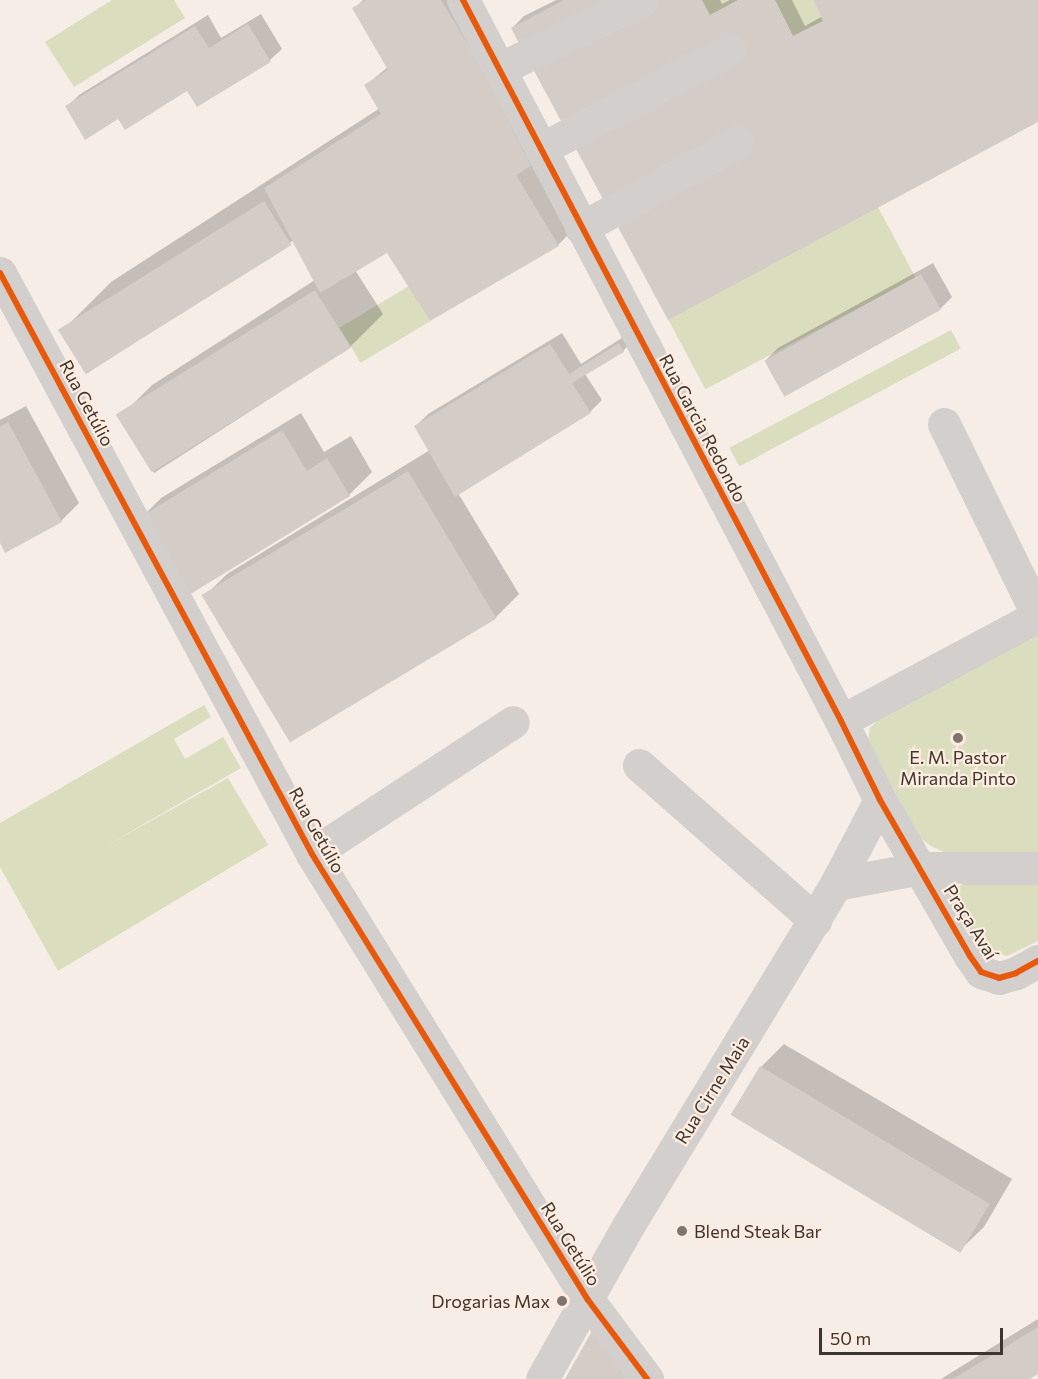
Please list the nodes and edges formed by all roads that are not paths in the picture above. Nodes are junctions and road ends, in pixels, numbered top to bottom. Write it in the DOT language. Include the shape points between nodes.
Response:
graph roads {
  1 [pos="463,0"];
  2 [pos="642,0"];
  3 [pos="729,50"];
  4 [pos="499,69"];
  5 [pos="738,142"];
  6 [pos="541,149"];
  7 [pos="581,228"];
  8 [pos="0,273"];
  9 [pos="944,424"];
  10 [pos="1038,616"];
  11 [pos="841,721"];
  12 [pos="513,722"];
  13 [pos="639,765"];
  14 [pos="880,801"];
  15 [pos="312,854"];
  16 [pos="921,868"];
  17 [pos="1038,868"];
  18 [pos="836,884"];
  19 [pos="815,920"];
  20 [pos="1038,961"];
  21 [pos="588,1300"];
  22 [pos="542,1379"];
  23 [pos="647,1379"];
  1 -- 4 [label="street, Rua Garcia Redondo"];
  2 -- 4 [label="street"];
  3 -- 6 [label="street"];
  4 -- 6 [label="street, Rua Garcia Redondo"];
  5 -- 7 [label="street"];
  6 -- 7 [label="street, Rua Garcia Redondo"];
  7 -- 11 [label="street, Rua Garcia Redondo"];
  8 -- 15 [label="street, Rua Getúlio"];
  9 -- 10 [label="street"];
  10 -- 11 [label="street"];
  11 -- 14 [label="street, Rua Garcia Redondo"];
  12 -- 15 [label="street"];
  13 -- 19 [label="street"];
  14 -- 16 [label="street, Rua Garcia Redondo"];
  14 -- 18 [label="street, Rua Cirne Maia"];
  15 -- 21 [label="street, Rua Getúlio"];
  16 -- 17 [label="street"];
  16 -- 18 [label="street"];
  16 -- 20 [label="street, Praça Avaí" via="981,972 999,978"];
  18 -- 19 [label="street, Rua Cirne Maia"];
  19 -- 21 [label="street, Rua Cirne Maia" via="628,1226"];
  21 -- 22 [label="street, Rua Cirne Maia"];
  21 -- 23 [label="street, Rua Getúlio"];
}
